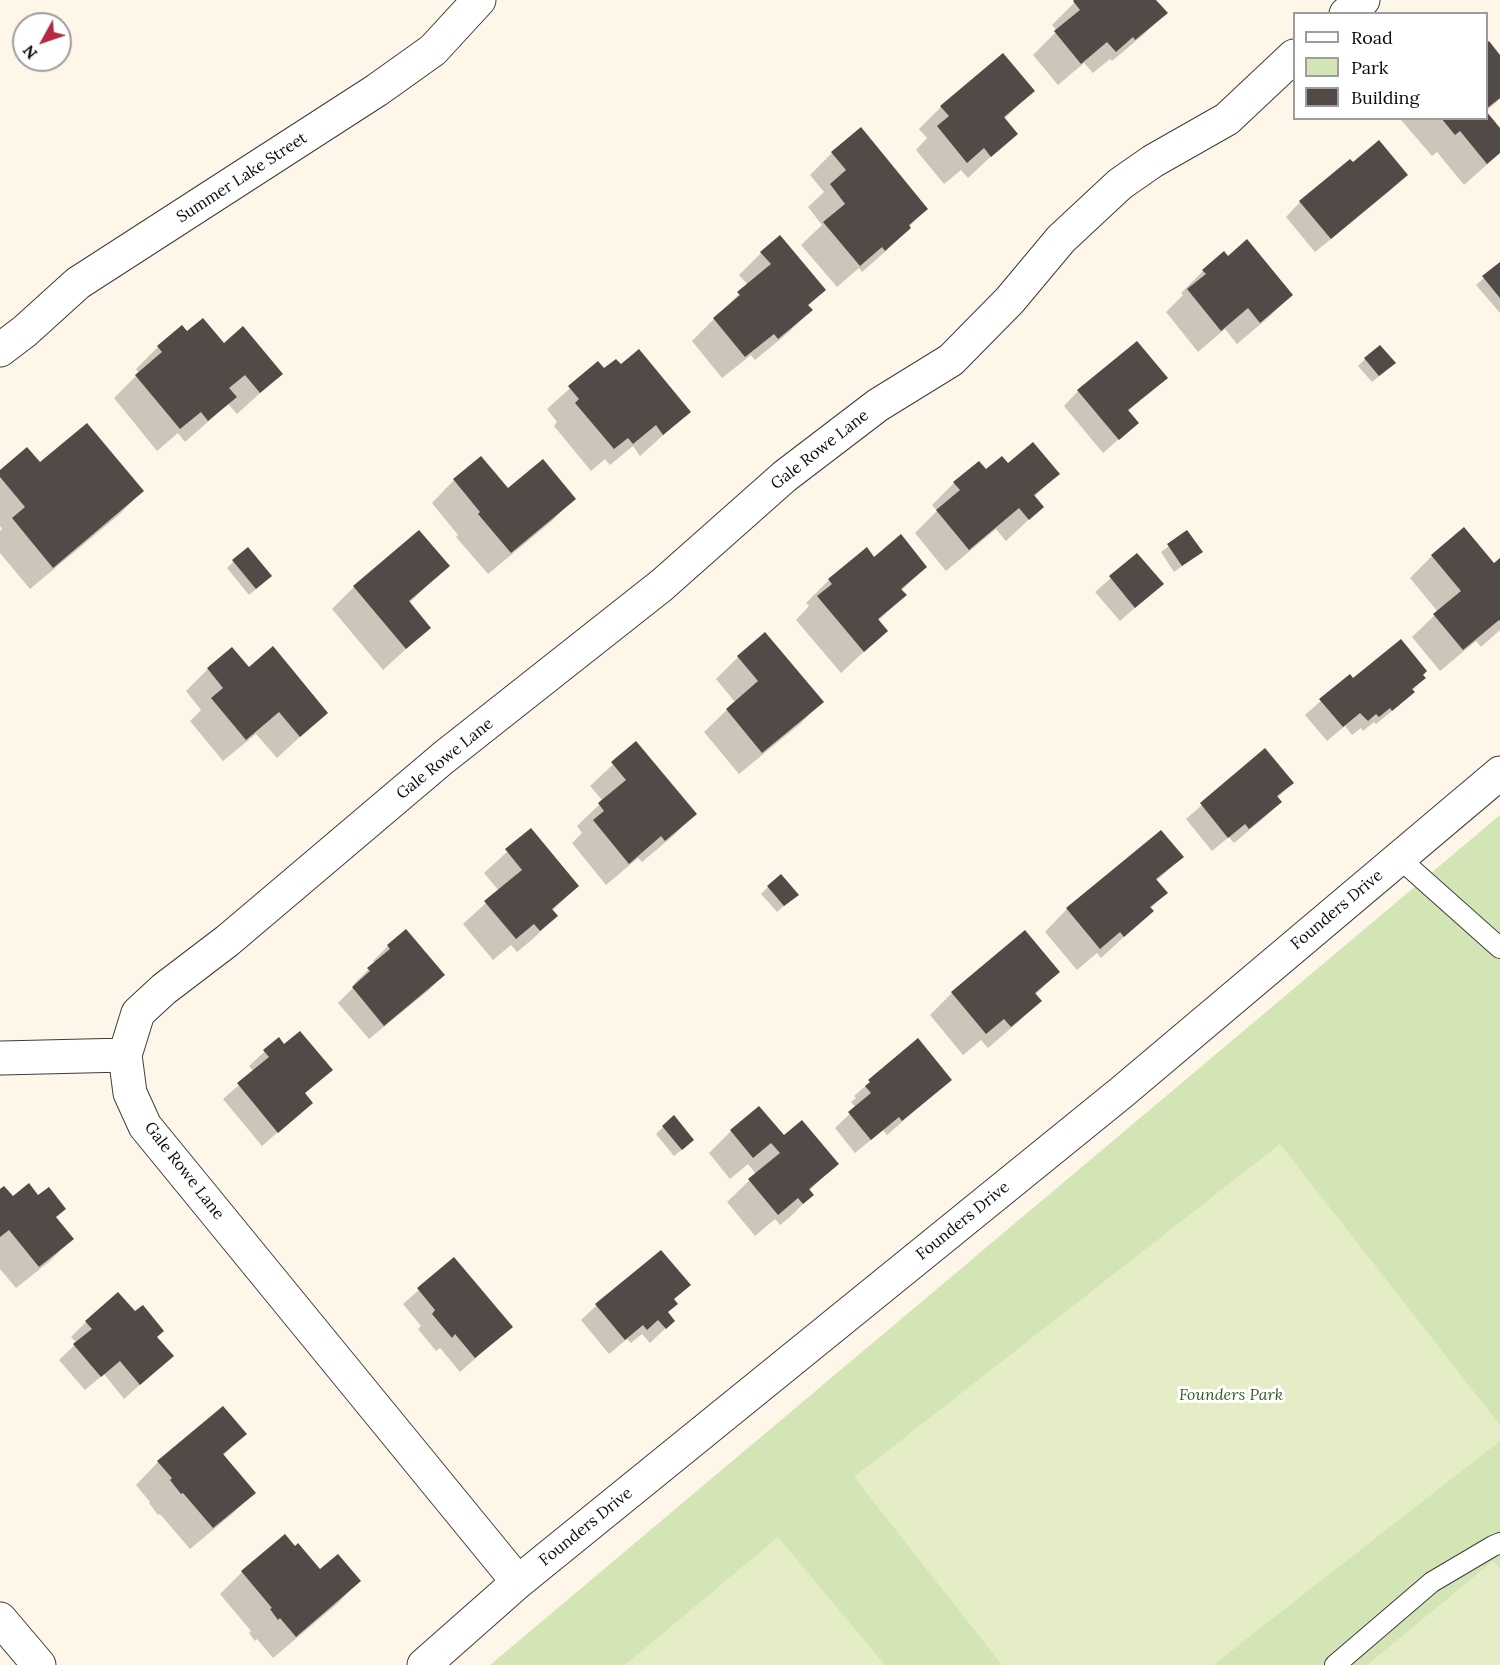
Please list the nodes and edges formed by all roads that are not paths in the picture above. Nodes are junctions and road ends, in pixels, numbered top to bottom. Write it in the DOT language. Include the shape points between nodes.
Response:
graph roads {
  1 [pos="479,0"];
  2 [pos="1363,0"];
  3 [pos="1349,12"];
  4 [pos="1293,57"];
  5 [pos="0,350"];
  6 [pos="1500,773"];
  7 [pos="1399,858"];
  8 [pos="1500,948"];
  9 [pos="125,1055"];
  10 [pos="2,1058"];
  11 [pos="1500,1543"];
  12 [pos="519,1582"];
  13 [pos="0,1619"];
  14 [pos="39,1665"];
  15 [pos="424,1665"];
  16 [pos="1335,1665"];
  1 -- 5 [label="street, Summer Lake Street" via="433,50 78,283"];
  2 -- 3 [label="street"];
  4 -- 9 [label="street, Gale Rowe Lane" via="1227,119 1120,184 1061,239 1010,300 951,360 878,405 785,476 662,585 443,758 227,941 164,989 138,1013"];
  6 -- 7 [label="street, Founders Drive"];
  7 -- 8 [label="lane"];
  7 -- 12 [label="street, Founders Drive" via="1122,1092"];
  9 -- 10 [label="street"];
  9 -- 12 [label="street, Gale Rowe Lane" via="130,1093 146,1126"];
  11 -- 16 [label="lane" via="1432,1582"];
  12 -- 15 [label="street, Founders Drive"];
  13 -- 14 [label="street"];
}
